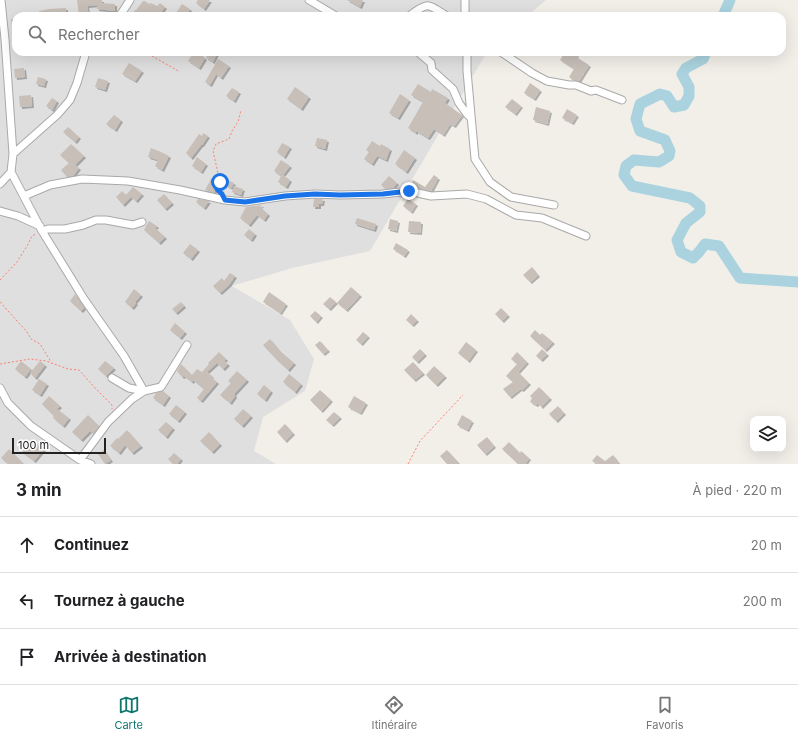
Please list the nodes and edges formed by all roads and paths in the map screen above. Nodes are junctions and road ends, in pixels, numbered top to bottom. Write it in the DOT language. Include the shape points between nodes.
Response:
graph roads {
  1 [pos="1,0"];
  2 [pos="130,0"];
  3 [pos="309,0"];
  4 [pos="465,0"];
  5 [pos="122,12"];
  6 [pos="329,12"];
  7 [pos="414,12"];
  8 [pos="440,12"];
  9 [pos="465,12"];
  10 [pos="85,56"];
  11 [pos="152,56"];
  12 [pos="423,56"];
  13 [pos="467,56"];
  14 [pos="507,56"];
  15 [pos="180,72"];
  16 [pos="622,100"];
  17 [pos="241,110"];
  18 [pos="472,118"];
  19 [pos="13,154"];
  20 [pos="11,172"];
  21 [pos="0,184"];
  22 [pos="24,196"];
  23 [pos="225,200"];
  24 [pos="554,205"];
  25 [pos="0,211"];
  26 [pos="142,222"];
  27 [pos="43,229"];
  28 [pos="586,236"];
  29 [pos="0,280"];
  30 [pos="0,302"];
  31 [pos="187,345"];
  32 [pos="51,363"];
  33 [pos="0,364"];
  34 [pos="112,378"];
  35 [pos="0,388"];
  36 [pos="144,391"];
  37 [pos="462,395"];
  38 [pos="112,418"];
  39 [pos="80,460"];
  40 [pos="91,464"];
  41 [pos="408,464"];
  1 -- 19 [label="street"];
  2 -- 5 [label="street"];
  3 -- 6 [label="street"];
  4 -- 9 [label="street"];
  7 -- 8 [label="street" via="429,5"];
  10 -- 19 [label="street" via="70,100"];
  11 -- 15 [label="path"];
  12 -- 18 [label="street" via="431,63 432,70 453,89 459,104"];
  13 -- 18 [label="street"];
  14 -- 16 [label="street" via="547,82 576,85"];
  17 -- 23 [label="path" via="229,139 216,144 213,151 220,182 217,189"];
  18 -- 24 [label="street" via="476,159 490,182 511,196"];
  19 -- 20 [label="street"];
  20 -- 21 [label="street"];
  20 -- 22 [label="street"];
  22 -- 23 [label="street" via="50,185 82,179 128,181"];
  22 -- 27 [label="street"];
  23 -- 28 [label="street" via="245,202 285,196 409,191 431,196 467,194 486,199 516,216 542,218"];
  25 -- 27 [label="street" via="18,216"];
  26 -- 27 [label="street" via="133,225 96,220 65,230"];
  27 -- 29 [label="path" via="32,236 18,262"];
  27 -- 36 [label="street" via="84,299 124,356"];
  30 -- 32 [label="path" via="31,339 40,344"];
  31 -- 36 [label="street" via="161,387"];
  32 -- 33 [label="path" via="30,359"];
  32 -- 38 [label="path" via="78,370 112,405"];
  34 -- 36 [label="street" via="129,388"];
  35 -- 39 [label="street" via="8,403 31,426"];
  36 -- 38 [label="street"];
  37 -- 41 [label="path" via="420,441"];
  38 -- 39 [label="street"];
  39 -- 40 [label="street"];
}
